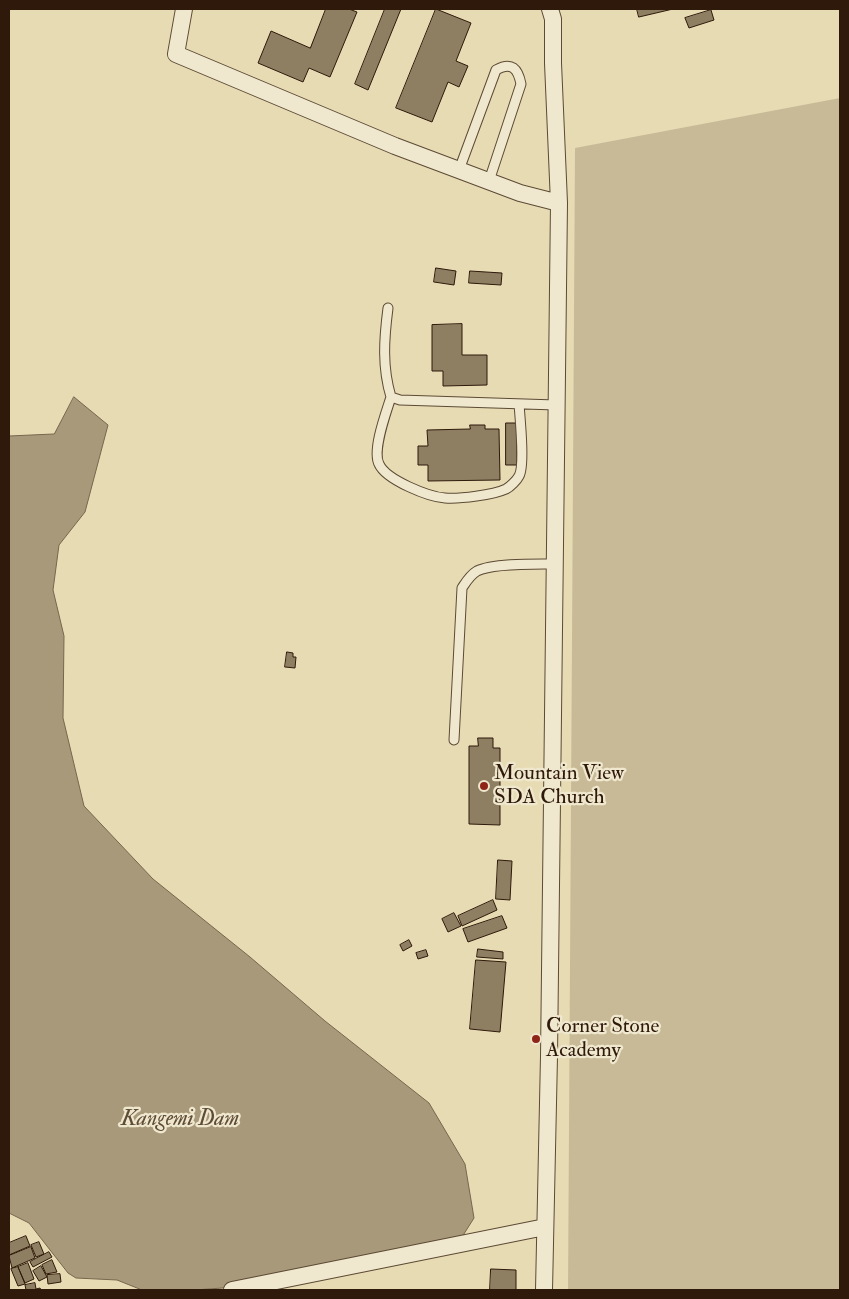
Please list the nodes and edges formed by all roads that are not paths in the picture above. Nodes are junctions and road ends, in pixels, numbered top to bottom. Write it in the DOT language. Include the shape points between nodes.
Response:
graph roads {
  1 [pos="184,9"];
  2 [pos="550,9"];
  3 [pos="459,170"];
  4 [pos="489,181"];
  5 [pos="559,203"];
  6 [pos="388,308"];
  7 [pos="391,397"];
  8 [pos="519,404"];
  9 [pos="556,405"];
  10 [pos="554,564"];
  11 [pos="454,740"];
  12 [pos="545,1227"];
  13 [pos="232,1290"];
  14 [pos="544,1290"];
  1 -- 3 [label="street" via="176,54"];
  2 -- 5 [label="street"];
  3 -- 4 [label="street"];
  3 -- 4 [label="lane" via="496,70 509,66 515,68 521,84"];
  4 -- 5 [label="street"];
  5 -- 9 [label="street"];
  6 -- 7 [label="lane" via="384,336 385,378"];
  7 -- 8 [label="lane" via="400,400"];
  7 -- 8 [label="lane" via="377,450 379,464 406,486 444,498 493,494 508,489 520,475"];
  8 -- 9 [label="lane"];
  9 -- 10 [label="street"];
  10 -- 11 [label="lane" via="492,567 478,571 462,588"];
  10 -- 12 [label="street"];
  12 -- 13 [label="street"];
  12 -- 14 [label="street"];
}
